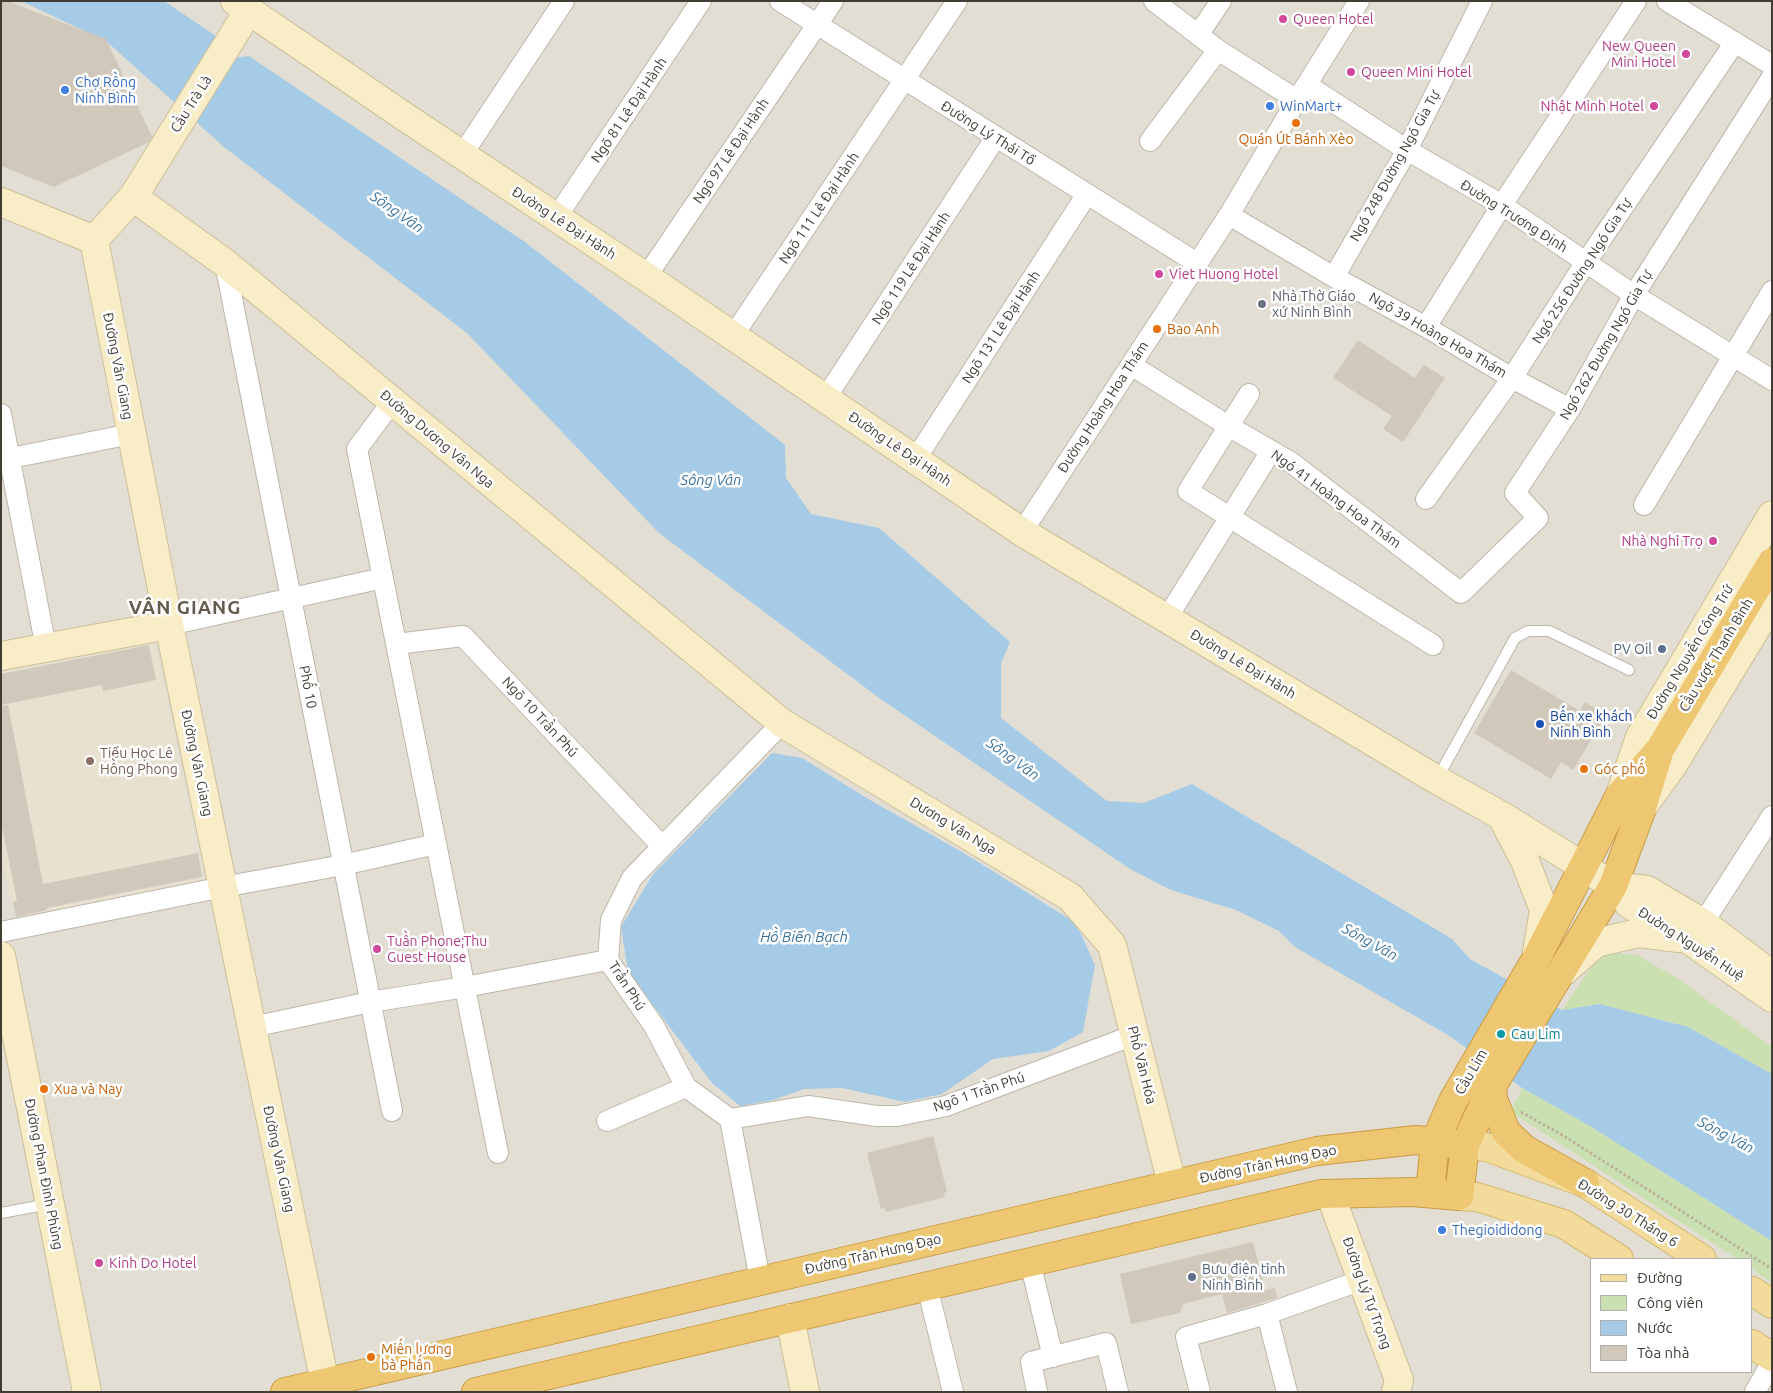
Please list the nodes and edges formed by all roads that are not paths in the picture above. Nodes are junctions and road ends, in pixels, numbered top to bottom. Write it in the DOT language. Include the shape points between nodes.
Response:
graph roads {
  1 [pos="564,1"];
  2 [pos="701,1"];
  3 [pos="780,1"];
  4 [pos="833,1"];
  5 [pos="957,1"];
  6 [pos="1154,1"];
  7 [pos="1221,1"];
  8 [pos="1359,1"];
  9 [pos="1482,1"];
  10 [pos="1636,1"];
  11 [pos="1667,1"];
  12 [pos="247,4"];
  13 [pos="817,26"];
  14 [pos="1198,35"];
  15 [pos="1735,42"];
  16 [pos="1218,50"];
  17 [pos="1772,65"];
  18 [pos="1772,77"];
  19 [pos="905,80"];
  20 [pos="1302,92"];
  21 [pos="996,137"];
  22 [pos="1150,141"];
  23 [pos="1407,150"];
  24 [pos="462,156"];
  25 [pos="1087,194"];
  26 [pos="133,197"];
  27 [pos="1,202"];
  28 [pos="1502,205"];
  29 [pos="1229,215"];
  30 [pos="556,218"];
  31 [pos="94,240"];
  32 [pos="1586,262"];
  33 [pos="225,263"];
  34 [pos="1197,263"];
  35 [pos="646,277"];
  36 [pos="1334,277"];
  37 [pos="1772,291"];
  38 [pos="1634,296"];
  39 [pos="1426,327"];
  40 [pos="733,336"];
  41 [pos="1732,354"];
  42 [pos="1131,365"];
  43 [pos="1512,378"];
  44 [pos="1772,380"];
  45 [pos="1249,394"];
  46 [pos="826,399"];
  47 [pos="392,402"];
  48 [pos="1570,409"];
  49 [pos="1,414"];
  50 [pos="1230,427"];
  51 [pos="131,434"];
  52 [pos="1271,451"];
  53 [pos="5,459"];
  54 [pos="915,460"];
  55 [pos="1426,499"];
  56 [pos="1644,505"];
  57 [pos="1772,515"];
  58 [pos="1230,517"];
  59 [pos="1022,532"];
  60 [pos="1772,562"];
  61 [pos="383,578"];
  62 [pos="1461,593"];
  63 [pos="291,597"];
  64 [pos="1772,602"];
  65 [pos="1167,618"];
  66 [pos="169,625"];
  67 [pos="396,644"];
  68 [pos="1433,645"];
  69 [pos="46,648"];
  70 [pos="1,656"];
  71 [pos="1629,670"];
  72 [pos="782,723"];
  73 [pos="1660,749"];
  74 [pos="1437,780"];
  75 [pos="1631,801"];
  76 [pos="1502,816"];
  77 [pos="1772,816"];
  78 [pos="436,844"];
  79 [pos="662,846"];
  80 [pos="343,865"];
  81 [pos="1584,867"];
  82 [pos="1613,886"];
  83 [pos="223,887"];
  84 [pos="1696,931"];
  85 [pos="1,932"];
  86 [pos="1112,945"];
  87 [pos="1,956"];
  88 [pos="1536,959"];
  89 [pos="608,960"];
  90 [pos="1561,974"];
  91 [pos="465,987"];
  92 [pos="1770,989"];
  93 [pos="370,1002"];
  94 [pos="252,1027"];
  95 [pos="1134,1035"];
  96 [pos="1481,1079"];
  97 [pos="686,1087"];
  98 [pos="1453,1101"];
  99 [pos="392,1111"];
  100 [pos="730,1119"];
  101 [pos="607,1121"];
  102 [pos="1435,1142"];
  103 [pos="1465,1145"];
  104 [pos="1317,1151"];
  105 [pos="498,1153"];
  106 [pos="1585,1183"];
  107 [pos="1172,1184"];
  108 [pos="1430,1193"];
  109 [pos="1330,1194"];
  110 [pos="1459,1196"];
  111 [pos="50,1204"];
  112 [pos="1,1213"];
  113 [pos="1618,1258"];
  114 [pos="1700,1258"];
  115 [pos="1030,1262"];
  116 [pos="771,1278"];
  117 [pos="1362,1280"];
  118 [pos="927,1286"];
  119 [pos="1753,1293"];
  120 [pos="1772,1304"];
  121 [pos="1267,1314"];
  122 [pos="790,1318"];
  123 [pos="1753,1345"];
  124 [pos="1053,1357"];
  125 [pos="1772,1357"];
  126 [pos="1772,1362"];
  127 [pos="326,1387"];
  128 [pos="86,1392"];
  129 [pos="285,1392"];
  130 [pos="476,1392"];
  131 [pos="805,1392"];
  132 [pos="953,1392"];
  133 [pos="1037,1392"];
  134 [pos="1118,1392"];
  135 [pos="1200,1392"];
  136 [pos="1286,1392"];
  137 [pos="1396,1392"];
  138 [pos="1755,1392"];
  1 -- 24 [label="street"];
  2 -- 30 [label="street, Ngõ 81 Lê Đại Hành"];
  3 -- 13 [label="street, Đường Lý Thái Tổ"];
  4 -- 13 [label="street, Ngõ 97 Lê Đại Hành"];
  5 -- 19 [label="street, Ngõ 111 Lê Đại Hành"];
  6 -- 14 [label="street, Đuờng Trương Định"];
  7 -- 14 [label="street"];
  8 -- 20 [label="street, Đường Hoàng Hoa Thám"];
  9 -- 23 [label="street, Ngó 248 Đuờng Ngó Gia Tự"];
  10 -- 28 [label="street"];
  11 -- 15 [label="street"];
  12 -- 24 [label="street, Đường Lê Đại Hành"];
  12 -- 26 [label="street, Cầu Trà Là"];
  13 -- 19 [label="street, Đường Lý Thái Tổ"];
  13 -- 35 [label="street, Ngõ 97 Lê Đại Hành"];
  14 -- 16 [label="street, Đuờng Trương Định"];
  15 -- 17 [label="street"];
  15 -- 32 [label="street, Ngó 256 Đuờng Ngó Gia Tự"];
  16 -- 20 [label="street, Đuờng Trương Định"];
  16 -- 22 [label="street"];
  18 -- 38 [label="street, Ngó 262 Đuờng Ngó Gia Tự"];
  19 -- 21 [label="street, Đường Lý Thái Tổ"];
  19 -- 40 [label="street, Ngõ 111 Lê Đại Hành"];
  20 -- 23 [label="street, Đuờng Trương Định"];
  20 -- 29 [label="street, Đường Hoàng Hoa Thám"];
  21 -- 25 [label="street, Đường Lý Thái Tổ"];
  21 -- 46 [label="street, Ngõ 119 Lê Đại Hành"];
  23 -- 28 [label="street, Đuờng Trương Định"];
  23 -- 36 [label="street, Ngó 248 Đuờng Ngó Gia Tự"];
  24 -- 30 [label="street, Đường Lê Đại Hành"];
  25 -- 34 [label="street, Đường Lý Thái Tổ"];
  25 -- 54 [label="street, Ngõ 131 Lê Đại Hành"];
  26 -- 31 [label="street"];
  26 -- 33 [label="street, Đường Dương Vân Nga"];
  27 -- 31 [label="street"];
  28 -- 32 [label="street, Đuờng Trương Định"];
  28 -- 39 [label="street"];
  29 -- 34 [label="street, Đường Hoàng Hoa Thám"];
  29 -- 36 [label="street, Ngõ 39 Hoàng Hoa Thám"];
  30 -- 35 [label="street, Đường Lê Đại Hành"];
  31 -- 51 [label="street, Đường Vân Giang"];
  32 -- 38 [label="street, Đuờng Trương Định"];
  32 -- 43 [label="street, Ngó 256 Đuờng Ngó Gia Tự"];
  33 -- 47 [label="street, Đường Dương Vân Nga"];
  33 -- 63 [label="street, Phố 10"];
  34 -- 42 [label="street, Đường Hoàng Hoa Thám"];
  35 -- 40 [label="street, Đường Lê Đại Hành"];
  36 -- 39 [label="street, Ngõ 39 Hoàng Hoa Thám"];
  37 -- 41 [label="street"];
  38 -- 41 [label="street, Đuờng Trương Định"];
  38 -- 48 [label="street, Ngó 262 Đuờng Ngó Gia Tự"];
  39 -- 43 [label="street, Ngõ 39 Hoàng Hoa Thám"];
  40 -- 46 [label="street, Đường Lê Đại Hành"];
  41 -- 44 [label="street, Đuờng Trương Định"];
  41 -- 56 [label="street"];
  42 -- 50 [label="street, Ngó 41 Hoàng Hoa Thám"];
  42 -- 59 [label="street, Đường Hoàng Hoa Thám"];
  43 -- 48 [label="street, Ngõ 39 Hoàng Hoa Thám"];
  43 -- 55 [label="street, Ngó 256 Đuờng Ngó Gia Tự"];
  45 -- 50 [label="street"];
  46 -- 54 [label="street, Đường Lê Đại Hành"];
  47 -- 61 [label="street" via="357,449"];
  47 -- 72 [label="street, Đường Dương Vân Nga"];
  48 -- 62 [label="street, Ngó 262 Đuờng Ngó Gia Tự" via="1515,493 1538,518"];
  49 -- 53 [label="street"];
  50 -- 52 [label="street, Ngó 41 Hoàng Hoa Thám"];
  50 -- 58 [label="street" via="1188,491"];
  51 -- 53 [label="street"];
  51 -- 66 [label="street, Đường Vân Giang"];
  52 -- 58 [label="street"];
  52 -- 62 [label="street, Ngó 41 Hoàng Hoa Thám" via="1292,463"];
  53 -- 69 [label="street"];
  54 -- 59 [label="street, Đường Lê Đại Hành"];
  57 -- 75 [label="street, Đường Nguyễn Công Trứ" via="1640,737"];
  58 -- 65 [label="street"];
  58 -- 68 [label="street"];
  59 -- 65 [label="street, Đường Lê Đại Hành"];
  60 -- 73 [label="highway, Cầu vượt Thanh Bình"];
  61 -- 63 [label="street"];
  61 -- 67 [label="street"];
  63 -- 66 [label="street"];
  63 -- 80 [label="street, Phố 10"];
  64 -- 75 [label="street, Đường Nguyễn Công Trứ" via="1673,765"];
  65 -- 74 [label="street, Đường Lê Đại Hành"];
  66 -- 69 [label="street"];
  66 -- 83 [label="street, Đường Vân Giang"];
  67 -- 78 [label="street"];
  67 -- 79 [label="street, Ngõ 10 Trần Phú" via="463,636"];
  69 -- 70 [label="street"];
  71 -- 74 [label="lane" via="1549,631 1528,631 1515,638"];
  72 -- 79 [label="street, Trần Phú"];
  72 -- 86 [label="street, Dương Vân Nga" via="1070,897"];
  73 -- 75 [label="highway, Đường Nguyễn Công Trứ"];
  74 -- 76 [label="street, Đường Lê Đại Hành"];
  75 -- 81 [label="highway, Đường Nguyễn Công Trứ"];
  75 -- 82 [label="highway, Đường Nguyễn Công Trứ"];
  76 -- 81 [label="street, Đường Lê Đại Hành"];
  76 -- 88 [label="street" via="1525,861 1544,910"];
  77 -- 84 [label="street"];
  78 -- 80 [label="street"];
  78 -- 91 [label="street"];
  79 -- 89 [label="street, Trần Phú" via="632,878 611,920"];
  80 -- 83 [label="street"];
  80 -- 93 [label="street, Phố 10"];
  81 -- 82 [label="street, Đuờng Nguyễn Huệ"];
  81 -- 88 [label="highway, Đường Nguyễn Công Trứ"];
  82 -- 84 [label="street, Đuờng Nguyễn Huệ" via="1629,904"];
  82 -- 90 [label="highway, Đường Nguyễn Công Trứ"];
  83 -- 85 [label="street"];
  83 -- 94 [label="street, Đường Vân Giang"];
  84 -- 90 [label="street" via="1639,934 1596,943"];
  84 -- 92 [label="street, Đuờng Nguyễn Huệ"];
  86 -- 95 [label="street, Phố Văn Hóa"];
  87 -- 111 [label="street, Đường Phan Đình Phùng"];
  88 -- 96 [label="highway, Cầu Lim"];
  89 -- 91 [label="street"];
  89 -- 97 [label="street, Trần Phú" via="654,1026"];
  90 -- 96 [label="highway, Cầu Lim"];
  91 -- 93 [label="street"];
  91 -- 105 [label="street"];
  93 -- 94 [label="street"];
  93 -- 99 [label="street, Phố 10"];
  94 -- 127 [label="street, Đường Vân Giang"];
  95 -- 100 [label="street, Ngõ 1 Trần Phú" via="946,1106 898,1116 808,1106"];
  95 -- 107 [label="street, Phố Văn Hóa"];
  96 -- 98 [label="highway, Cầu Lim"];
  96 -- 103 [label="highway, Cầu Lim"];
  96 -- 106 [label="highway" via="1506,1132 1524,1149"];
  97 -- 100 [label="street, Trần Phú"];
  97 -- 101 [label="street"];
  98 -- 102 [label="highway, Cầu Lim"];
  98 -- 104 [label="highway" via="1432,1116 1395,1133"];
  100 -- 116 [label="street"];
  102 -- 103 [label="highway, Đường Trân Hưng Đạo"];
  102 -- 104 [label="highway, Đường Trân Hưng Đạo" via="1416,1140"];
  102 -- 108 [label="highway, Cầu Lim"];
  103 -- 106 [label="main road, Đường 30 Tháng 6" via="1486,1146"];
  103 -- 110 [label="highway, Cầu Lim"];
  104 -- 107 [label="highway, Đường Trân Hưng Đạo"];
  106 -- 114 [label="main road, Đường 30 Tháng 6"];
  107 -- 116 [label="highway, Đường Trân Hưng Đạo"];
  108 -- 109 [label="highway"];
  108 -- 110 [label="highway"];
  109 -- 115 [label="highway"];
  109 -- 117 [label="street, Đường Lý Tự Trọng"];
  110 -- 113 [label="main road" via="1477,1198 1564,1224"];
  111 -- 112 [label="lane"];
  111 -- 128 [label="street, Đường Phan Đình Phùng"];
  115 -- 118 [label="highway"];
  115 -- 124 [label="street"];
  116 -- 122 [label="highway"];
  116 -- 127 [label="highway, Đường Trân Hưng Đạo"];
  117 -- 121 [label="street"];
  117 -- 137 [label="street, Đường Lý Tự Trọng" via="1399,1380"];
  118 -- 122 [label="highway"];
  118 -- 132 [label="street"];
  119 -- 120 [label="main road"];
  121 -- 135 [label="street" via="1186,1337"];
  121 -- 136 [label="street"];
  122 -- 130 [label="highway"];
  122 -- 131 [label="street"];
  123 -- 125 [label="main road"];
  124 -- 133 [label="street" via="1031,1362"];
  124 -- 134 [label="street" via="1106,1343"];
  126 -- 138 [label="street"];
  127 -- 129 [label="highway, Đường Trân Hưng Đạo"];
}
